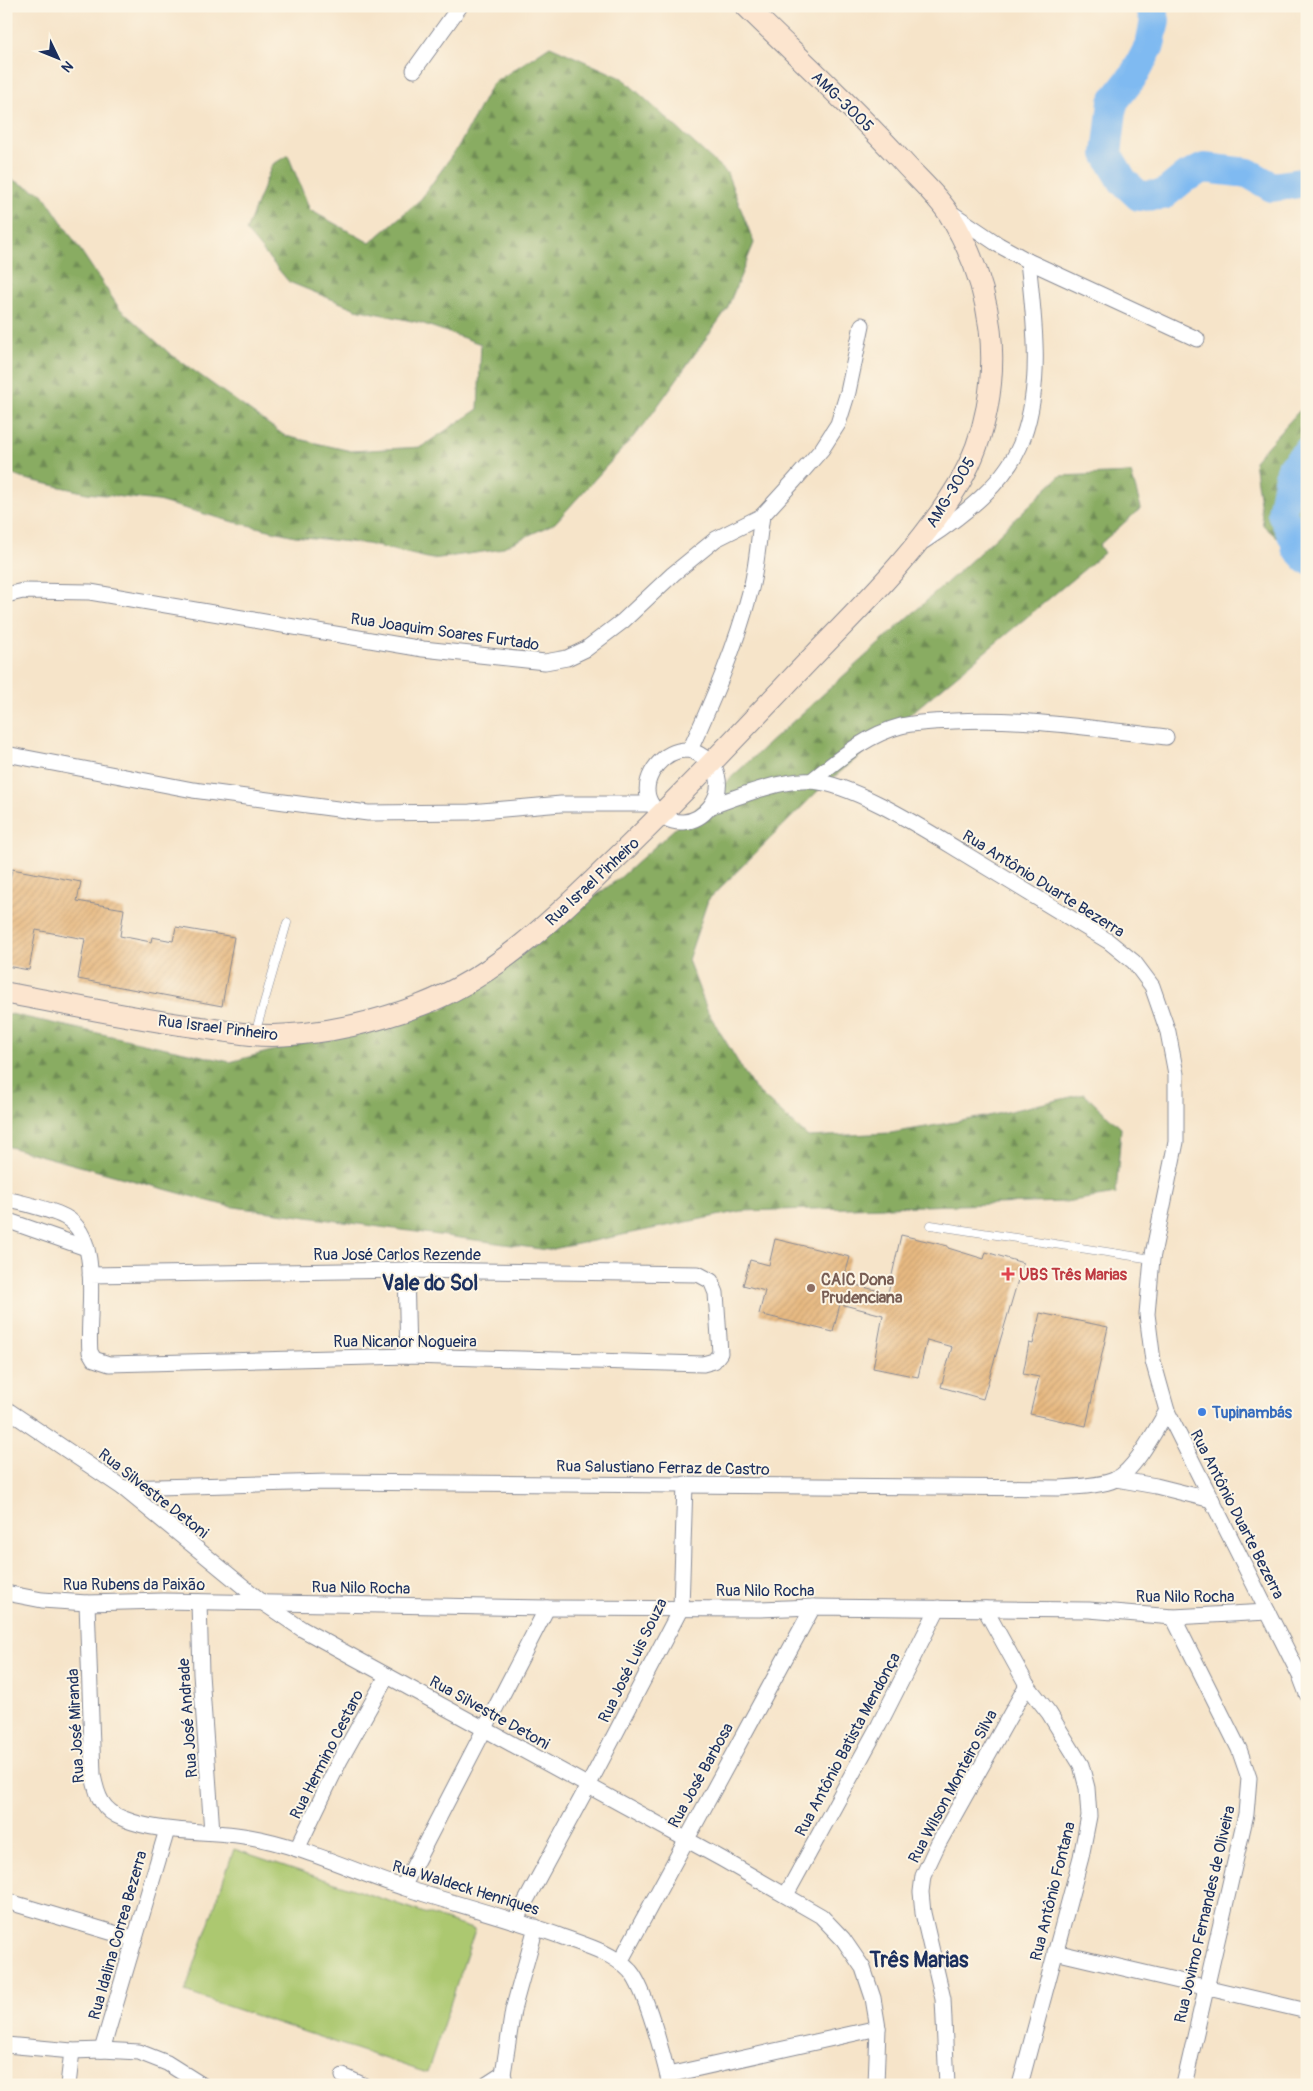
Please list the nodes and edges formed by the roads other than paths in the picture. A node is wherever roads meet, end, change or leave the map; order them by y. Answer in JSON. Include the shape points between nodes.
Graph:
{"nodes":[{"id":1,"x":460,"y":6,"type":"edge"},
{"id":2,"x":746,"y":6,"type":"edge"},
{"id":3,"x":414,"y":70,"type":"dead end"},
{"id":4,"x":947,"y":210,"type":"junction"},
{"id":5,"x":1028,"y":261,"type":"junction"},
{"id":6,"x":862,"y":324,"type":"dead end"},
{"id":7,"x":1197,"y":339,"type":"dead end"},
{"id":8,"x":762,"y":516,"type":"junction"},
{"id":9,"x":918,"y":544,"type":"junction"},
{"id":10,"x":6,"y":595,"type":"edge"},
{"id":11,"x":1166,"y":737,"type":"dead end"},
{"id":12,"x":690,"y":750,"type":"junction"},
{"id":13,"x":6,"y":754,"type":"edge"},
{"id":14,"x":711,"y":764,"type":"junction"},
{"id":15,"x":811,"y":781,"type":"junction"},
{"id":16,"x":712,"y":806,"type":"junction"},
{"id":17,"x":656,"y":810,"type":"junction"},
{"id":18,"x":287,"y":923,"type":"dead end"},
{"id":19,"x":6,"y":993,"type":"edge"},
{"id":20,"x":255,"y":1034,"type":"junction"},
{"id":21,"x":6,"y":1198,"type":"edge"},
{"id":22,"x":6,"y":1220,"type":"edge"},
{"id":23,"x":931,"y":1225,"type":"dead end"},
{"id":24,"x":86,"y":1248,"type":"junction"},
{"id":25,"x":1152,"y":1259,"type":"junction"},
{"id":26,"x":406,"y":1270,"type":"junction"},
{"id":27,"x":90,"y":1275,"type":"junction"},
{"id":28,"x":720,"y":1353,"type":"joint"},
{"id":29,"x":408,"y":1356,"type":"junction"},
{"id":30,"x":6,"y":1409,"type":"edge"},
{"id":31,"x":1167,"y":1411,"type":"junction"},
{"id":32,"x":1116,"y":1479,"type":"junction"},
{"id":33,"x":685,"y":1484,"type":"junction"},
{"id":34,"x":123,"y":1488,"type":"junction"},
{"id":35,"x":1212,"y":1500,"type":"junction"},
{"id":36,"x":6,"y":1593,"type":"edge"},
{"id":37,"x":199,"y":1602,"type":"junction"},
{"id":38,"x":262,"y":1602,"type":"junction"},
{"id":39,"x":87,"y":1603,"type":"junction"},
{"id":40,"x":813,"y":1607,"type":"junction"},
{"id":41,"x":547,"y":1608,"type":"junction"},
{"id":42,"x":681,"y":1608,"type":"junction"},
{"id":43,"x":938,"y":1608,"type":"junction"},
{"id":44,"x":986,"y":1610,"type":"junction"},
{"id":45,"x":1268,"y":1612,"type":"junction"},
{"id":46,"x":1173,"y":1617,"type":"junction"},
{"id":47,"x":387,"y":1676,"type":"junction"},
{"id":48,"x":1027,"y":1685,"type":"junction"},
{"id":49,"x":1307,"y":1694,"type":"edge"},
{"id":50,"x":484,"y":1728,"type":"junction"},
{"id":51,"x":588,"y":1786,"type":"junction"},
{"id":52,"x":167,"y":1830,"type":"junction"},
{"id":53,"x":212,"y":1832,"type":"junction"},
{"id":54,"x":684,"y":1840,"type":"junction"},
{"id":55,"x":297,"y":1850,"type":"junction"},
{"id":56,"x":403,"y":1887,"type":"junction"},
{"id":57,"x":786,"y":1895,"type":"junction"},
{"id":58,"x":6,"y":1899,"type":"edge"},
{"id":59,"x":515,"y":1921,"type":"junction"},
{"id":60,"x":536,"y":1928,"type":"junction"},
{"id":61,"x":134,"y":1939,"type":"junction"},
{"id":62,"x":1055,"y":1952,"type":"junction"},
{"id":63,"x":620,"y":1962,"type":"junction"},
{"id":64,"x":1205,"y":1989,"type":"junction"},
{"id":65,"x":1307,"y":2011,"type":"edge"},
{"id":66,"x":878,"y":2028,"type":"junction"},
{"id":67,"x":6,"y":2045,"type":"edge"},
{"id":68,"x":102,"y":2050,"type":"junction"},
{"id":69,"x":72,"y":2051,"type":"junction"},
{"id":70,"x":343,"y":2076,"type":"dead end"},
{"id":71,"x":504,"y":2080,"type":"edge"},
{"id":72,"x":669,"y":2080,"type":"edge"},
{"id":73,"x":68,"y":2085,"type":"edge"},
{"id":74,"x":202,"y":2085,"type":"edge"},
{"id":75,"x":363,"y":2085,"type":"edge"},
{"id":76,"x":486,"y":2085,"type":"edge"},
{"id":77,"x":876,"y":2085,"type":"edge"},
{"id":78,"x":947,"y":2085,"type":"edge"},
{"id":79,"x":1020,"y":2085,"type":"edge"},
{"id":80,"x":1184,"y":2085,"type":"edge"}],
"edges":[{"from":1,"to":3,"type":"street"},
{"from":2,"to":4,"type":"main road","name":"AMG-3005","via":[[880,138]]},
{"from":4,"to":5,"type":"street"},
{"from":4,"to":9,"type":"main road","name":"AMG-3005","via":[[968,251],[984,297],[992,365],[989,398],[977,446],[961,480]]},
{"from":5,"to":7,"type":"street"},
{"from":5,"to":9,"type":"street","via":[[1035,343],[1033,394],[1023,439],[1011,462],[979,500],[951,524]]},
{"from":6,"to":8,"type":"street","name":"Rua Joaquim Soares Furtado","via":[[838,424],[822,449]]},
{"from":8,"to":10,"type":"street","name":"Rua Joaquim Soares Furtado","via":[[716,539],[623,621],[586,649],[567,658],[545,662],[423,649],[90,592]]},
{"from":8,"to":12,"type":"street","via":[[751,590],[736,640]]},
{"from":9,"to":14,"type":"main road","name":"AMG-3005"},
{"from":11,"to":15,"type":"street","via":[[1053,723],[983,719],[933,722],[901,726],[877,735],[854,747]]},
{"from":12,"to":14,"type":"street","via":[[701,754]]},
{"from":12,"to":17,"type":"street","via":[[671,754],[654,769],[647,786],[647,797]]},
{"from":13,"to":17,"type":"street","via":[[193,790],[368,813],[470,812],[560,804]]},
{"from":14,"to":16,"type":"street","via":[[719,783]]},
{"from":14,"to":17,"type":"main road","name":"AMG-3005"},
{"from":15,"to":16,"type":"street","name":"Rua Antônio Duarte Bezerra","via":[[752,791]]},
{"from":15,"to":25,"type":"street","name":"Rua Antônio Duarte Bezerra","via":[[840,787],[916,825],[1108,941],[1134,962],[1152,986],[1168,1032],[1176,1074],[1176,1142]]},
{"from":16,"to":17,"type":"street","name":"Rua Antônio Duarte Bezerra","via":[[704,815],[681,822]]},
{"from":17,"to":20,"type":"main road","name":"Rua Israel Pinheiro","via":[[567,906],[489,969],[449,992],[422,1004],[331,1030],[283,1036]]},
{"from":18,"to":20,"type":"lane"},
{"from":19,"to":20,"type":"main road","name":"Rua Israel Pinheiro","via":[[178,1025]]},
{"from":21,"to":24,"type":"street","via":[[65,1217],[81,1232]]},
{"from":22,"to":24,"type":"street"},
{"from":23,"to":25,"type":"lane"},
{"from":24,"to":27,"type":"street"},
{"from":25,"to":31,"type":"street","name":"Rua Antônio Duarte Bezerra","via":[[1147,1314],[1153,1361]]},
{"from":26,"to":27,"type":"street","name":"Rua José Carlos Rezende"},
{"from":26,"to":28,"type":"street","name":"Rua José Carlos Rezende","via":[[704,1276],[714,1285],[716,1293]]},
{"from":26,"to":29,"type":"street"},
{"from":27,"to":29,"type":"street","name":"Rua Nicanor Nogueira","via":[[90,1352],[94,1359],[109,1364]]},
{"from":28,"to":29,"type":"street","name":"Rua Nicanor Nogueira","via":[[714,1361],[703,1364]]},
{"from":30,"to":34,"type":"street","name":"Rua Silvestre Detoni"},
{"from":31,"to":32,"type":"street","via":[[1145,1448]]},
{"from":31,"to":35,"type":"street","name":"Rua Antônio Duarte Bezerra"},
{"from":32,"to":33,"type":"street","name":"Rua Salustiano Ferraz de Castro","via":[[1058,1488]]},
{"from":32,"to":35,"type":"street"},
{"from":33,"to":34,"type":"street","name":"Rua Salustiano Ferraz de Castro","via":[[327,1482]]},
{"from":33,"to":42,"type":"street","name":"Rua José Luis Souza"},
{"from":34,"to":38,"type":"street","name":"Rua Silvestre Detoni"},
{"from":35,"to":45,"type":"street","name":"Rua Antônio Duarte Bezerra"},
{"from":36,"to":39,"type":"street","name":"Rua Rubens da Paixão","via":[[42,1600]]},
{"from":37,"to":38,"type":"street","name":"Rua Rubens da Paixão"},
{"from":37,"to":39,"type":"street","name":"Rua Rubens da Paixão"},
{"from":37,"to":53,"type":"street","name":"Rua José Andrade"},
{"from":38,"to":41,"type":"street","name":"Rua Nilo Rocha"},
{"from":38,"to":47,"type":"street","name":"Rua Silvestre Detoni"},
{"from":39,"to":52,"type":"street","name":"Rua José Miranda","via":[[93,1775],[97,1794],[102,1803],[124,1819]]},
{"from":40,"to":42,"type":"street","name":"Rua Nilo Rocha"},
{"from":40,"to":43,"type":"street","name":"Rua Nilo Rocha"},
{"from":40,"to":54,"type":"street","name":"Rua José Barbosa"},
{"from":41,"to":42,"type":"street","name":"Rua Nilo Rocha"},
{"from":41,"to":50,"type":"street"},
{"from":42,"to":51,"type":"street","name":"Rua José Luis Souza"},
{"from":43,"to":44,"type":"street","name":"Rua Nilo Rocha"},
{"from":43,"to":57,"type":"street","name":"Rua Antônio Batista Mendonça","via":[[879,1725]]},
{"from":44,"to":46,"type":"street","name":"Rua Nilo Rocha","via":[[1089,1610]]},
{"from":44,"to":48,"type":"street","name":"Rua Antônio Fontana"},
{"from":45,"to":46,"type":"street","name":"Rua Nilo Rocha"},
{"from":45,"to":49,"type":"street","name":"Rua Antônio Duarte Bezerra"},
{"from":46,"to":64,"type":"street","name":"Rua Jovimo Fernandes de Oliveira","via":[[1239,1748],[1249,1778],[1246,1814]]},
{"from":47,"to":50,"type":"street","name":"Rua Silvestre Detoni"},
{"from":47,"to":55,"type":"street","name":"Rua Hermino Cestaro","via":[[340,1760]]},
{"from":48,"to":62,"type":"street","name":"Rua Antônio Fontana","via":[[1049,1713],[1081,1765],[1087,1788],[1088,1816],[1082,1849]]},
{"from":48,"to":78,"type":"street","name":"Rua Wilson Monteiro Silva","via":[[923,1876],[923,1913],[944,1999]]},
{"from":50,"to":51,"type":"street","name":"Rua Silvestre Detoni"},
{"from":50,"to":56,"type":"street"},
{"from":51,"to":54,"type":"street","name":"Rua Silvestre Detoni"},
{"from":51,"to":59,"type":"street","name":"Rua José Luis Souza"},
{"from":52,"to":53,"type":"street","name":"Rua Waldeck Henriques"},
{"from":52,"to":61,"type":"street","name":"Rua Idalina Correa Bezerra"},
{"from":53,"to":55,"type":"street","name":"Rua Waldeck Henriques","via":[[252,1837]]},
{"from":54,"to":57,"type":"street","name":"Rua Silvestre Detoni"},
{"from":54,"to":63,"type":"street","name":"Rua José Barbosa"},
{"from":55,"to":56,"type":"street","name":"Rua Waldeck Henriques"},
{"from":56,"to":59,"type":"street","name":"Rua Waldeck Henriques"},
{"from":57,"to":66,"type":"street","name":"Rua Silvestre Detoni","via":[[821,1916],[843,1939],[863,1968]]},
{"from":58,"to":61,"type":"street"},
{"from":59,"to":60,"type":"street","name":"Rua Waldeck Henriques"},
{"from":60,"to":63,"type":"street","name":"Rua Waldeck Henriques","via":[[604,1952]]},
{"from":60,"to":71,"type":"street","via":[[513,2010]]},
{"from":61,"to":68,"type":"street","name":"Rua Idalina Correa Bezerra"},
{"from":62,"to":64,"type":"street"},
{"from":62,"to":79,"type":"street","name":"Rua Antônio Fontana"},
{"from":63,"to":72,"type":"street","name":"Rua Waldeck Henriques","via":[[641,1989]]},
{"from":64,"to":65,"type":"street"},
{"from":64,"to":80,"type":"street","name":"Rua Jovimo Fernandes de Oliveira"},
{"from":66,"to":72,"type":"street"},
{"from":66,"to":77,"type":"street","name":"Rua Silvestre Detoni"},
{"from":67,"to":69,"type":"street"},
{"from":68,"to":69,"type":"street"},
{"from":68,"to":74,"type":"street","via":[[139,2052],[167,2062]]},
{"from":69,"to":73,"type":"street"},
{"from":70,"to":75,"type":"street"},
{"from":71,"to":76,"type":"street"}]}
